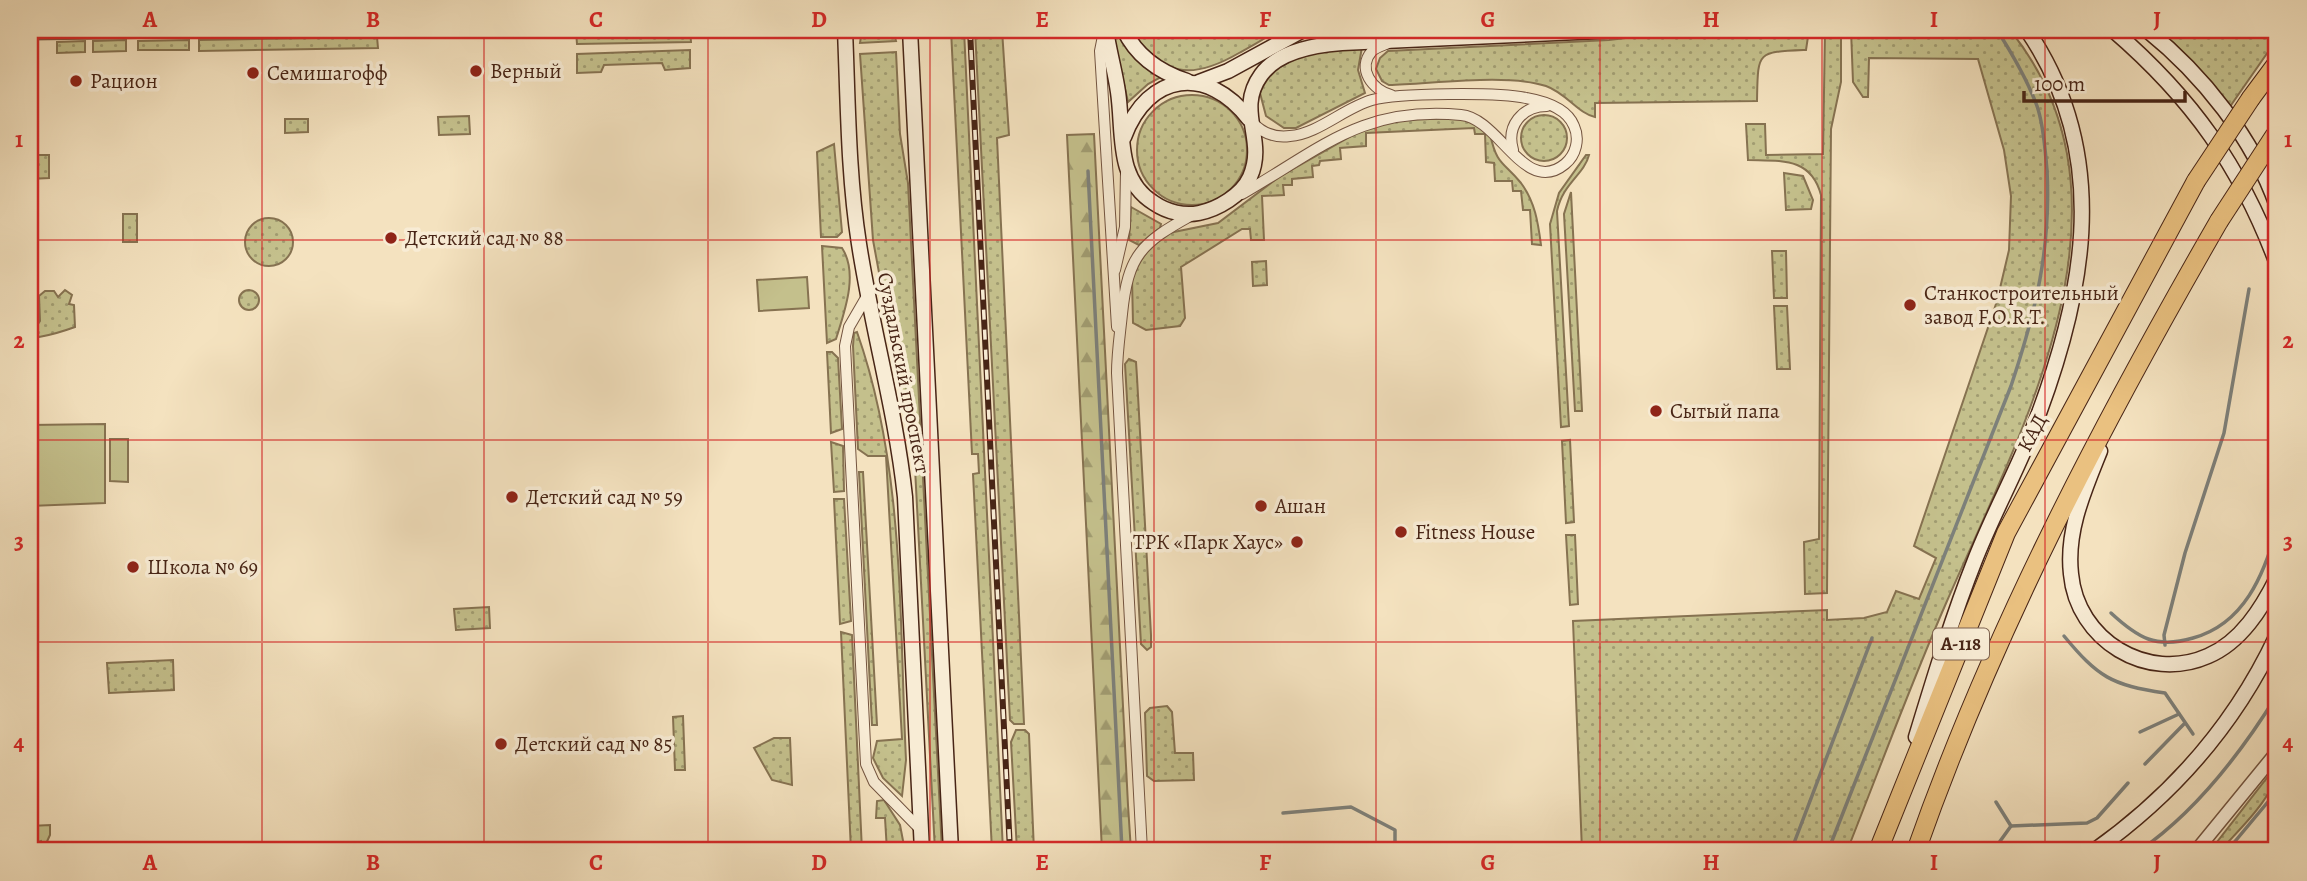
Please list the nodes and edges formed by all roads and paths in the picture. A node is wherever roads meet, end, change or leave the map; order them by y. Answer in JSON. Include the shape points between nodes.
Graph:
{"nodes":[{"id":1,"x":244,"y":30,"type":"edge"},
{"id":2,"x":845,"y":30,"type":"edge"},
{"id":3,"x":910,"y":30,"type":"edge"},
{"id":4,"x":1105,"y":30,"type":"edge"},
{"id":5,"x":1124,"y":30,"type":"edge"},
{"id":6,"x":1304,"y":30,"type":"edge"},
{"id":7,"x":1620,"y":30,"type":"edge"},
{"id":8,"x":2027,"y":30,"type":"edge"},
{"id":9,"x":2113,"y":30,"type":"edge"},
{"id":10,"x":2147,"y":30,"type":"edge"},
{"id":11,"x":30,"y":33,"type":"edge"},
{"id":12,"x":1391,"y":41,"type":"junction"},
{"id":13,"x":2277,"y":63,"type":"edge"},
{"id":14,"x":1194,"y":82,"type":"junction"},
{"id":15,"x":1391,"y":96,"type":"junction"},
{"id":16,"x":1557,"y":108,"type":"junction"},
{"id":17,"x":1251,"y":122,"type":"junction"},
{"id":18,"x":2276,"y":134,"type":"edge"},
{"id":19,"x":1122,"y":142,"type":"junction"},
{"id":20,"x":1513,"y":150,"type":"junction"},
{"id":21,"x":1126,"y":170,"type":"junction"},
{"id":22,"x":1221,"y":205,"type":"junction"},
{"id":23,"x":2277,"y":206,"type":"edge"},
{"id":24,"x":1195,"y":214,"type":"junction"},
{"id":25,"x":2277,"y":264,"type":"edge"},
{"id":26,"x":1112,"y":277,"type":"junction"},
{"id":27,"x":867,"y":296,"type":"junction"},
{"id":28,"x":1119,"y":341,"type":"junction"},
{"id":29,"x":2133,"y":371,"type":"junction"},
{"id":30,"x":2277,"y":578,"type":"edge"},
{"id":31,"x":2277,"y":635,"type":"edge"},
{"id":32,"x":2277,"y":751,"type":"edge"},
{"id":33,"x":1896,"y":804,"type":"junction"},
{"id":34,"x":921,"y":830,"type":"junction"},
{"id":35,"x":922,"y":851,"type":"edge"},
{"id":36,"x":951,"y":851,"type":"edge"},
{"id":37,"x":1142,"y":851,"type":"edge"},
{"id":38,"x":1878,"y":851,"type":"edge"},
{"id":39,"x":1916,"y":851,"type":"edge"},
{"id":40,"x":2094,"y":851,"type":"edge"},
{"id":41,"x":2196,"y":851,"type":"edge"}],
"edges":[{"from":1,"to":11,"type":"street"},
{"from":2,"to":27,"type":"main road","name":"Суздальский проспект","via":[[852,176]]},
{"from":3,"to":36,"type":"main road","name":"Суздальский проспект"},
{"from":4,"to":19,"type":"main road"},
{"from":4,"to":26,"type":"street","via":[[1100,51]]},
{"from":5,"to":14,"type":"main road","via":[[1143,58]]},
{"from":6,"to":14,"type":"main road","via":[[1228,71]]},
{"from":7,"to":12,"type":"main road"},
{"from":8,"to":33,"type":"main road","via":[[2056,79],[2074,128],[2082,185],[2079,262],[2052,380],[1975,560]]},
{"from":9,"to":25,"type":"main road","via":[[2170,83],[2213,136],[2246,188]]},
{"from":10,"to":23,"type":"main road","via":[[2210,92],[2245,140],[2269,181]]},
{"from":12,"to":15,"type":"street","via":[[1372,51],[1366,66],[1368,81]]},
{"from":12,"to":17,"type":"main road","via":[[1319,44],[1271,65],[1252,90]]},
{"from":13,"to":33,"type":"highway","name":"КАД","number":"А-118","bridge":true,"via":[[2196,181],[2006,533]]},
{"from":14,"to":17,"type":"main road","via":[[1225,93]]},
{"from":14,"to":19,"type":"main road","via":[[1171,86],[1139,107]]},
{"from":15,"to":16,"type":"street","via":[[1522,97]]},
{"from":15,"to":17,"type":"street","via":[[1350,108],[1292,136],[1274,136]]},
{"from":16,"to":20,"type":"street","via":[[1538,106],[1521,114],[1511,131]]},
{"from":16,"to":20,"type":"street","via":[[1568,116],[1576,133],[1576,146],[1567,163],[1549,172],[1536,171],[1524,166]]},
{"from":17,"to":22,"type":"main road","via":[[1256,161],[1248,180]]},
{"from":18,"to":29,"type":"highway","number":"А-118","bridge":true},
{"from":19,"to":21,"type":"main road"},
{"from":20,"to":22,"type":"street","via":[[1466,115],[1396,115],[1339,136]]},
{"from":21,"to":24,"type":"main road","via":[[1146,199],[1169,211]]},
{"from":21,"to":26,"type":"street","via":[[1125,227]]},
{"from":22,"to":24,"type":"main road"},
{"from":24,"to":28,"type":"street","via":[[1153,238],[1130,267]]},
{"from":26,"to":28,"type":"street"},
{"from":27,"to":34,"type":"main road","name":"Суздальский проспект","via":[[899,440],[905,497]]},
{"from":27,"to":34,"type":"street","via":[[849,327],[845,346],[866,764],[874,782]]},
{"from":28,"to":37,"type":"street"},
{"from":29,"to":30,"type":"main road","via":[[2073,529],[2071,577],[2088,622],[2123,654],[2146,663],[2179,665],[2209,656],[2236,638]]},
{"from":29,"to":39,"type":"highway","number":"А-118","via":[[2033,565],[1952,749]]},
{"from":31,"to":40,"type":"main road","via":[[2244,696],[2196,760],[2166,794]]},
{"from":32,"to":41,"type":"street"},
{"from":33,"to":38,"type":"highway","name":"КАД","number":"А-118"},
{"from":34,"to":35,"type":"main road","name":"Суздальский проспект"}]}
